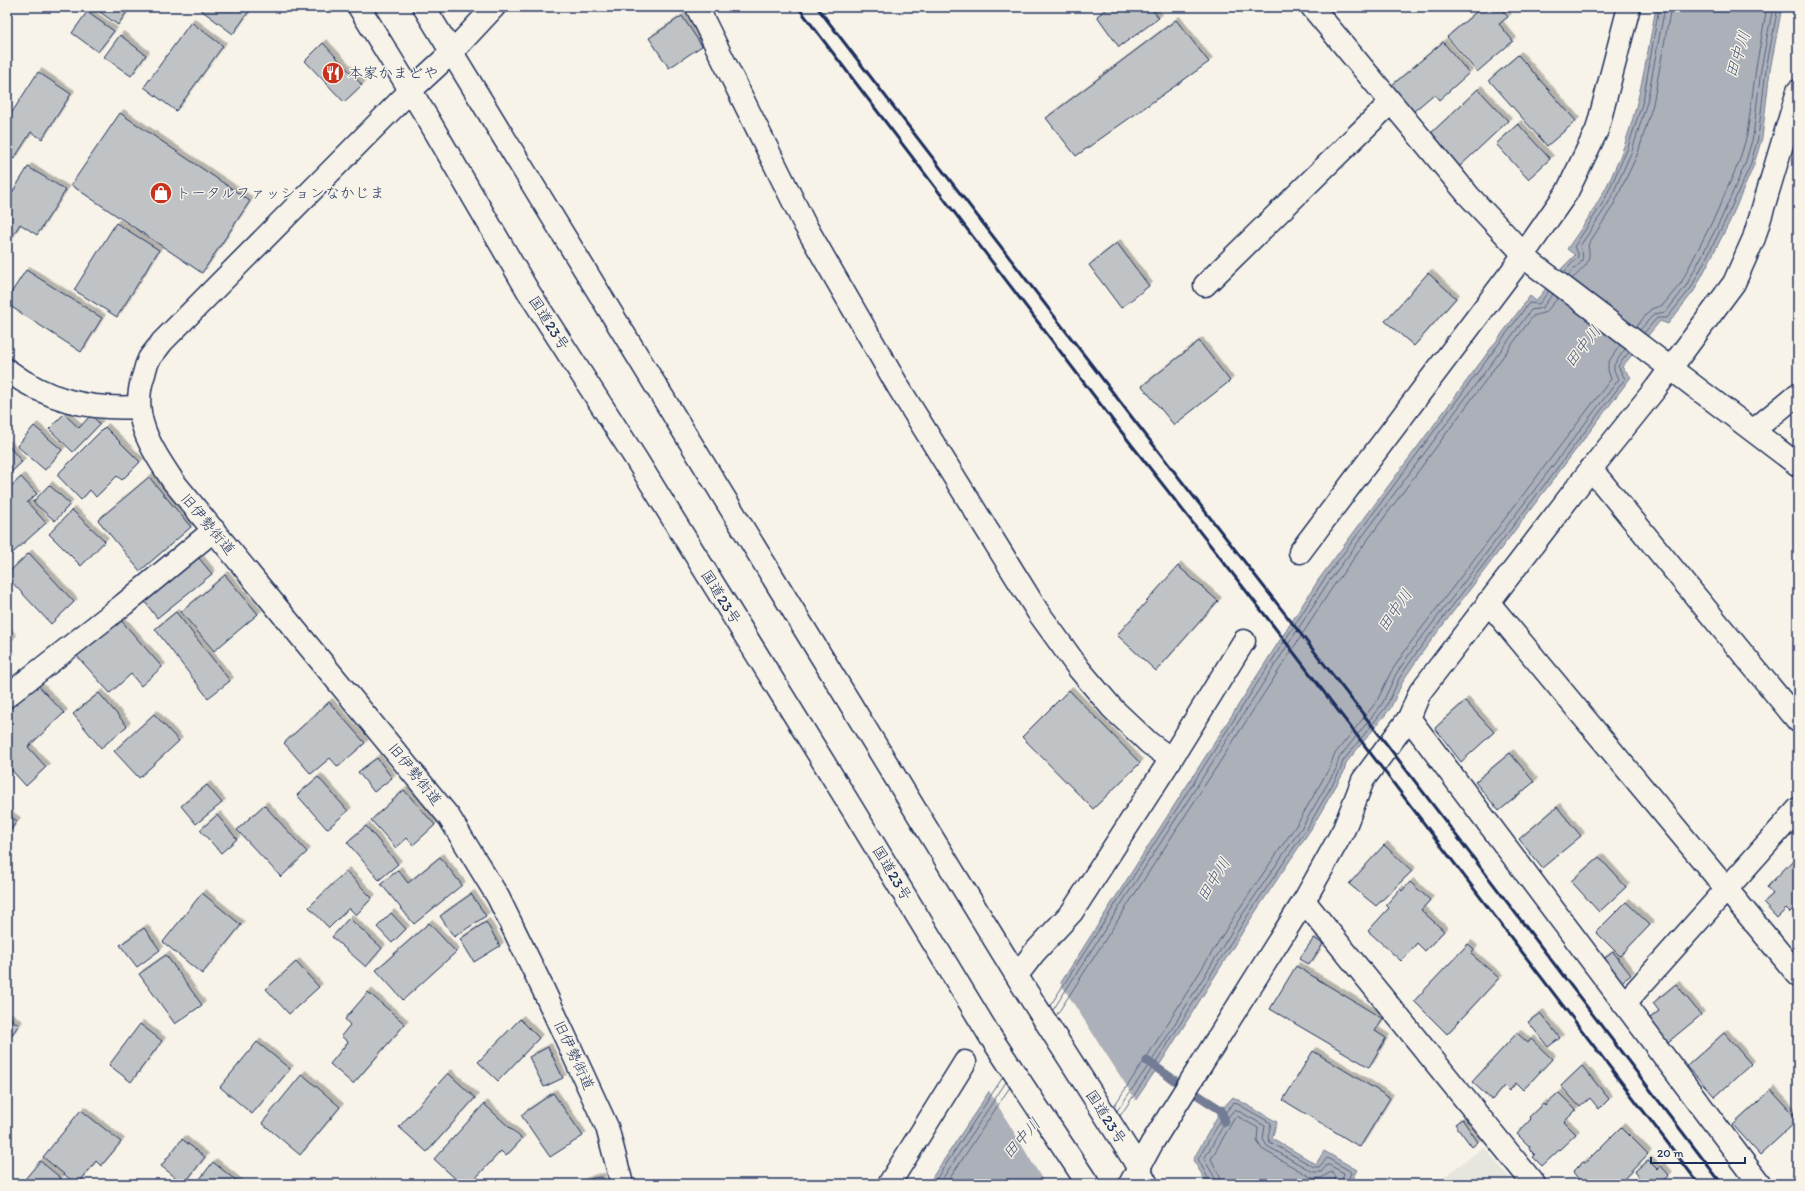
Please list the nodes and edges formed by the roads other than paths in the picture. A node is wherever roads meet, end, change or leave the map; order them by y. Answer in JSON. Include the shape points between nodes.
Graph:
{"nodes":[{"id":1,"x":359,"y":7,"type":"edge"},
{"id":2,"x":424,"y":7,"type":"edge"},
{"id":3,"x":494,"y":7,"type":"edge"},
{"id":4,"x":697,"y":7,"type":"edge"},
{"id":5,"x":1312,"y":7,"type":"edge"},
{"id":6,"x":1629,"y":7,"type":"edge"},
{"id":7,"x":452,"y":52,"type":"junction"},
{"id":8,"x":410,"y":91,"type":"junction"},
{"id":9,"x":1798,"y":91,"type":"edge"},
{"id":10,"x":1390,"y":103,"type":"junction"},
{"id":11,"x":1528,"y":258,"type":"junction"},
{"id":12,"x":1205,"y":285,"type":"dead end"},
{"id":13,"x":1666,"y":365,"type":"junction"},
{"id":14,"x":7,"y":370,"type":"edge"},
{"id":15,"x":1798,"y":394,"type":"edge"},
{"id":16,"x":138,"y":407,"type":"junction"},
{"id":17,"x":1754,"y":430,"type":"junction"},
{"id":18,"x":1798,"y":464,"type":"edge"},
{"id":19,"x":1591,"y":469,"type":"junction"},
{"id":20,"x":214,"y":530,"type":"junction"},
{"id":21,"x":1300,"y":552,"type":"dead end"},
{"id":22,"x":1488,"y":602,"type":"junction"},
{"id":23,"x":1244,"y":641,"type":"dead end"},
{"id":24,"x":7,"y":696,"type":"edge"},
{"id":25,"x":1409,"y":718,"type":"junction"},
{"id":26,"x":1798,"y":721,"type":"edge"},
{"id":27,"x":1171,"y":759,"type":"junction"},
{"id":28,"x":1798,"y":809,"type":"edge"},
{"id":29,"x":1727,"y":890,"type":"junction"},
{"id":30,"x":1304,"y":901,"type":"junction"},
{"id":31,"x":1798,"y":975,"type":"edge"},
{"id":32,"x":1020,"y":980,"type":"junction"},
{"id":33,"x":1624,"y":1004,"type":"junction"},
{"id":34,"x":965,"y":1062,"type":"dead end"},
{"id":35,"x":1137,"y":1173,"type":"edge"},
{"id":36,"x":622,"y":1184,"type":"edge"},
{"id":37,"x":889,"y":1184,"type":"edge"},
{"id":38,"x":1088,"y":1184,"type":"edge"},
{"id":39,"x":1534,"y":1184,"type":"edge"},
{"id":40,"x":1760,"y":1184,"type":"edge"}],
"edges":[{"from":1,"to":8,"type":"main road","name":"国道23号"},
{"from":2,"to":7,"type":"main road","name":"国道23号"},
{"from":3,"to":7,"type":"main road"},
{"from":4,"to":27,"type":"main road","via":[[805,225],[899,388],[1038,612],[1112,708],[1149,743]]},
{"from":5,"to":10,"type":"main road"},
{"from":6,"to":11,"type":"main road","via":[[1597,130],[1567,192]]},
{"from":7,"to":8,"type":"main road"},
{"from":7,"to":32,"type":"main road","name":"国道23号"},
{"from":8,"to":16,"type":"main road","via":[[162,342],[149,360],[141,382]]},
{"from":8,"to":38,"type":"main road","name":"国道23号","via":[[528,291],[636,459],[842,791],[990,1036]]},
{"from":9,"to":13,"type":"main road","via":[[1754,238],[1734,283]]},
{"from":10,"to":11,"type":"main road","via":[[1469,196]]},
{"from":10,"to":12,"type":"main road"},
{"from":11,"to":13,"type":"main road"},
{"from":11,"to":21,"type":"main road","via":[[1512,271]]},
{"from":13,"to":17,"type":"main road"},
{"from":13,"to":19,"type":"main road"},
{"from":14,"to":16,"type":"main road","via":[[52,396],[71,402],[112,408]]},
{"from":15,"to":17,"type":"main road"},
{"from":16,"to":20,"type":"main road","name":"旧伊勢街道","via":[[146,436],[158,459]]},
{"from":17,"to":18,"type":"main road"},
{"from":19,"to":22,"type":"main road"},
{"from":19,"to":26,"type":"main road"},
{"from":20,"to":24,"type":"main road"},
{"from":20,"to":36,"type":"main road","name":"旧伊勢街道","via":[[450,817],[498,897],[543,988],[607,1127]]},
{"from":22,"to":25,"type":"main road","via":[[1420,692]]},
{"from":22,"to":29,"type":"main road"},
{"from":23,"to":27,"type":"main road"},
{"from":25,"to":30,"type":"main road","via":[[1363,780],[1344,829]]},
{"from":25,"to":33,"type":"main road"},
{"from":27,"to":32,"type":"main road","via":[[1072,912],[1034,953]]},
{"from":28,"to":29,"type":"main road"},
{"from":29,"to":31,"type":"main road"},
{"from":29,"to":33,"type":"main road"},
{"from":30,"to":35,"type":"main road","via":[[1152,1143]]},
{"from":30,"to":39,"type":"main road"},
{"from":32,"to":35,"type":"main road","name":"国道23号"},
{"from":33,"to":40,"type":"main road"},
{"from":34,"to":37,"type":"main road"}]}
